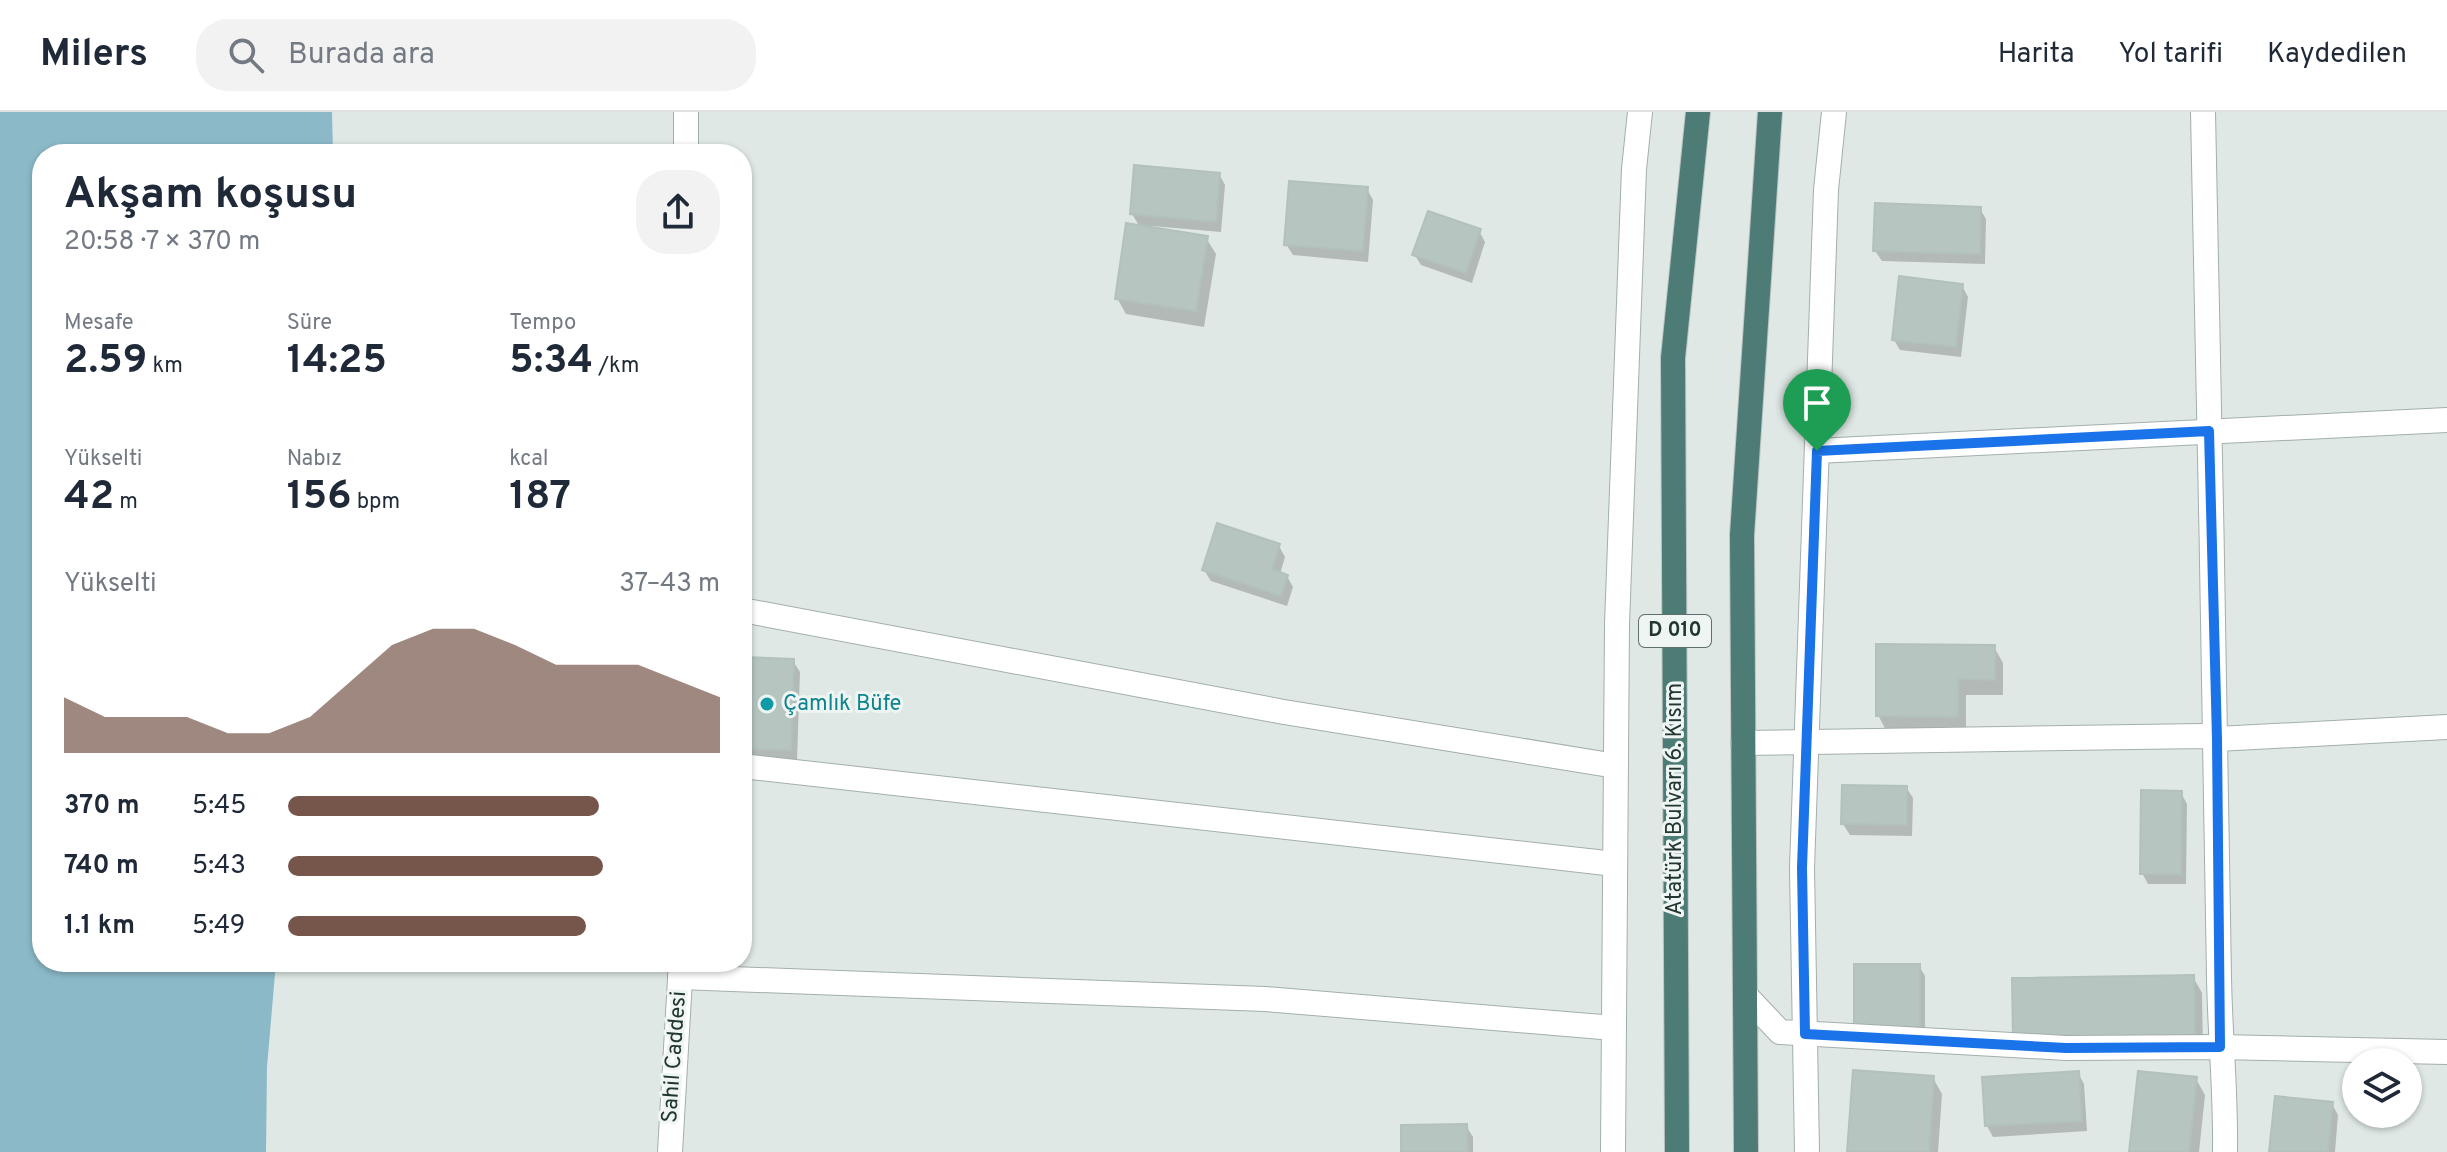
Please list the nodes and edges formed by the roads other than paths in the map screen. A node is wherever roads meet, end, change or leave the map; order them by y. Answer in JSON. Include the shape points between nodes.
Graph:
{"nodes":[{"id":1,"x":686,"y":112,"type":"edge"},
{"id":2,"x":1640,"y":112,"type":"edge"},
{"id":3,"x":1698,"y":112,"type":"edge"},
{"id":4,"x":1770,"y":112,"type":"edge"},
{"id":5,"x":1834,"y":112,"type":"edge"},
{"id":6,"x":2203,"y":112,"type":"edge"},
{"id":7,"x":686,"y":144,"type":"edge"},
{"id":8,"x":2447,"y":420,"type":"edge"},
{"id":9,"x":2209,"y":431,"type":"junction"},
{"id":10,"x":1817,"y":451,"type":"junction"},
{"id":11,"x":752,"y":612,"type":"edge"},
{"id":12,"x":2447,"y":727,"type":"edge"},
{"id":13,"x":2217,"y":739,"type":"junction"},
{"id":14,"x":1743,"y":743,"type":"junction"},
{"id":15,"x":1806,"y":744,"type":"junction"},
{"id":16,"x":1616,"y":766,"type":"junction"},
{"id":17,"x":752,"y":767,"type":"edge"},
{"id":18,"x":1615,"y":864,"type":"junction"},
{"id":19,"x":681,"y":972,"type":"edge"},
{"id":20,"x":721,"y":972,"type":"edge"},
{"id":21,"x":1745,"y":995,"type":"junction"},
{"id":22,"x":1614,"y":1028,"type":"junction"},
{"id":23,"x":1805,"y":1034,"type":"junction"},
{"id":24,"x":2220,"y":1047,"type":"junction"},
{"id":25,"x":2447,"y":1052,"type":"edge"},
{"id":26,"x":670,"y":1152,"type":"edge"},
{"id":27,"x":1613,"y":1152,"type":"edge"},
{"id":28,"x":1677,"y":1152,"type":"edge"},
{"id":29,"x":1746,"y":1152,"type":"edge"},
{"id":30,"x":1807,"y":1152,"type":"edge"},
{"id":31,"x":2225,"y":1152,"type":"edge"}],
"edges":[{"from":1,"to":7,"type":"street"},
{"from":2,"to":16,"type":"street","via":[[1622,483]]},
{"from":3,"to":28,"type":"highway","name":"Atatürk Bulvarı 6. Kısım","number":"D 010","via":[[1673,358]]},
{"from":4,"to":14,"type":"highway","number":"D 010","via":[[1742,535]]},
{"from":5,"to":10,"type":"street","via":[[1826,190]]},
{"from":6,"to":9,"type":"street"},
{"from":8,"to":9,"type":"street"},
{"from":9,"to":10,"type":"street"},
{"from":9,"to":13,"type":"street"},
{"from":10,"to":15,"type":"street"},
{"from":11,"to":16,"type":"street","via":[[1284,712]]},
{"from":12,"to":13,"type":"street"},
{"from":13,"to":15,"type":"street"},
{"from":13,"to":24,"type":"street"},
{"from":14,"to":15,"type":"street"},
{"from":14,"to":21,"type":"highway","number":"D 010"},
{"from":15,"to":23,"type":"street"},
{"from":16,"to":18,"type":"street"},
{"from":17,"to":18,"type":"street"},
{"from":18,"to":22,"type":"street"},
{"from":19,"to":26,"type":"street","name":"Sahil Caddesi"},
{"from":20,"to":22,"type":"street","via":[[1265,999]]},
{"from":21,"to":23,"type":"street","via":[[1780,1032]]},
{"from":21,"to":29,"type":"highway","number":"D 010"},
{"from":22,"to":27,"type":"street"},
{"from":23,"to":24,"type":"street","via":[[2066,1048]]},
{"from":23,"to":30,"type":"street"},
{"from":24,"to":25,"type":"street"},
{"from":24,"to":31,"type":"street"}]}
